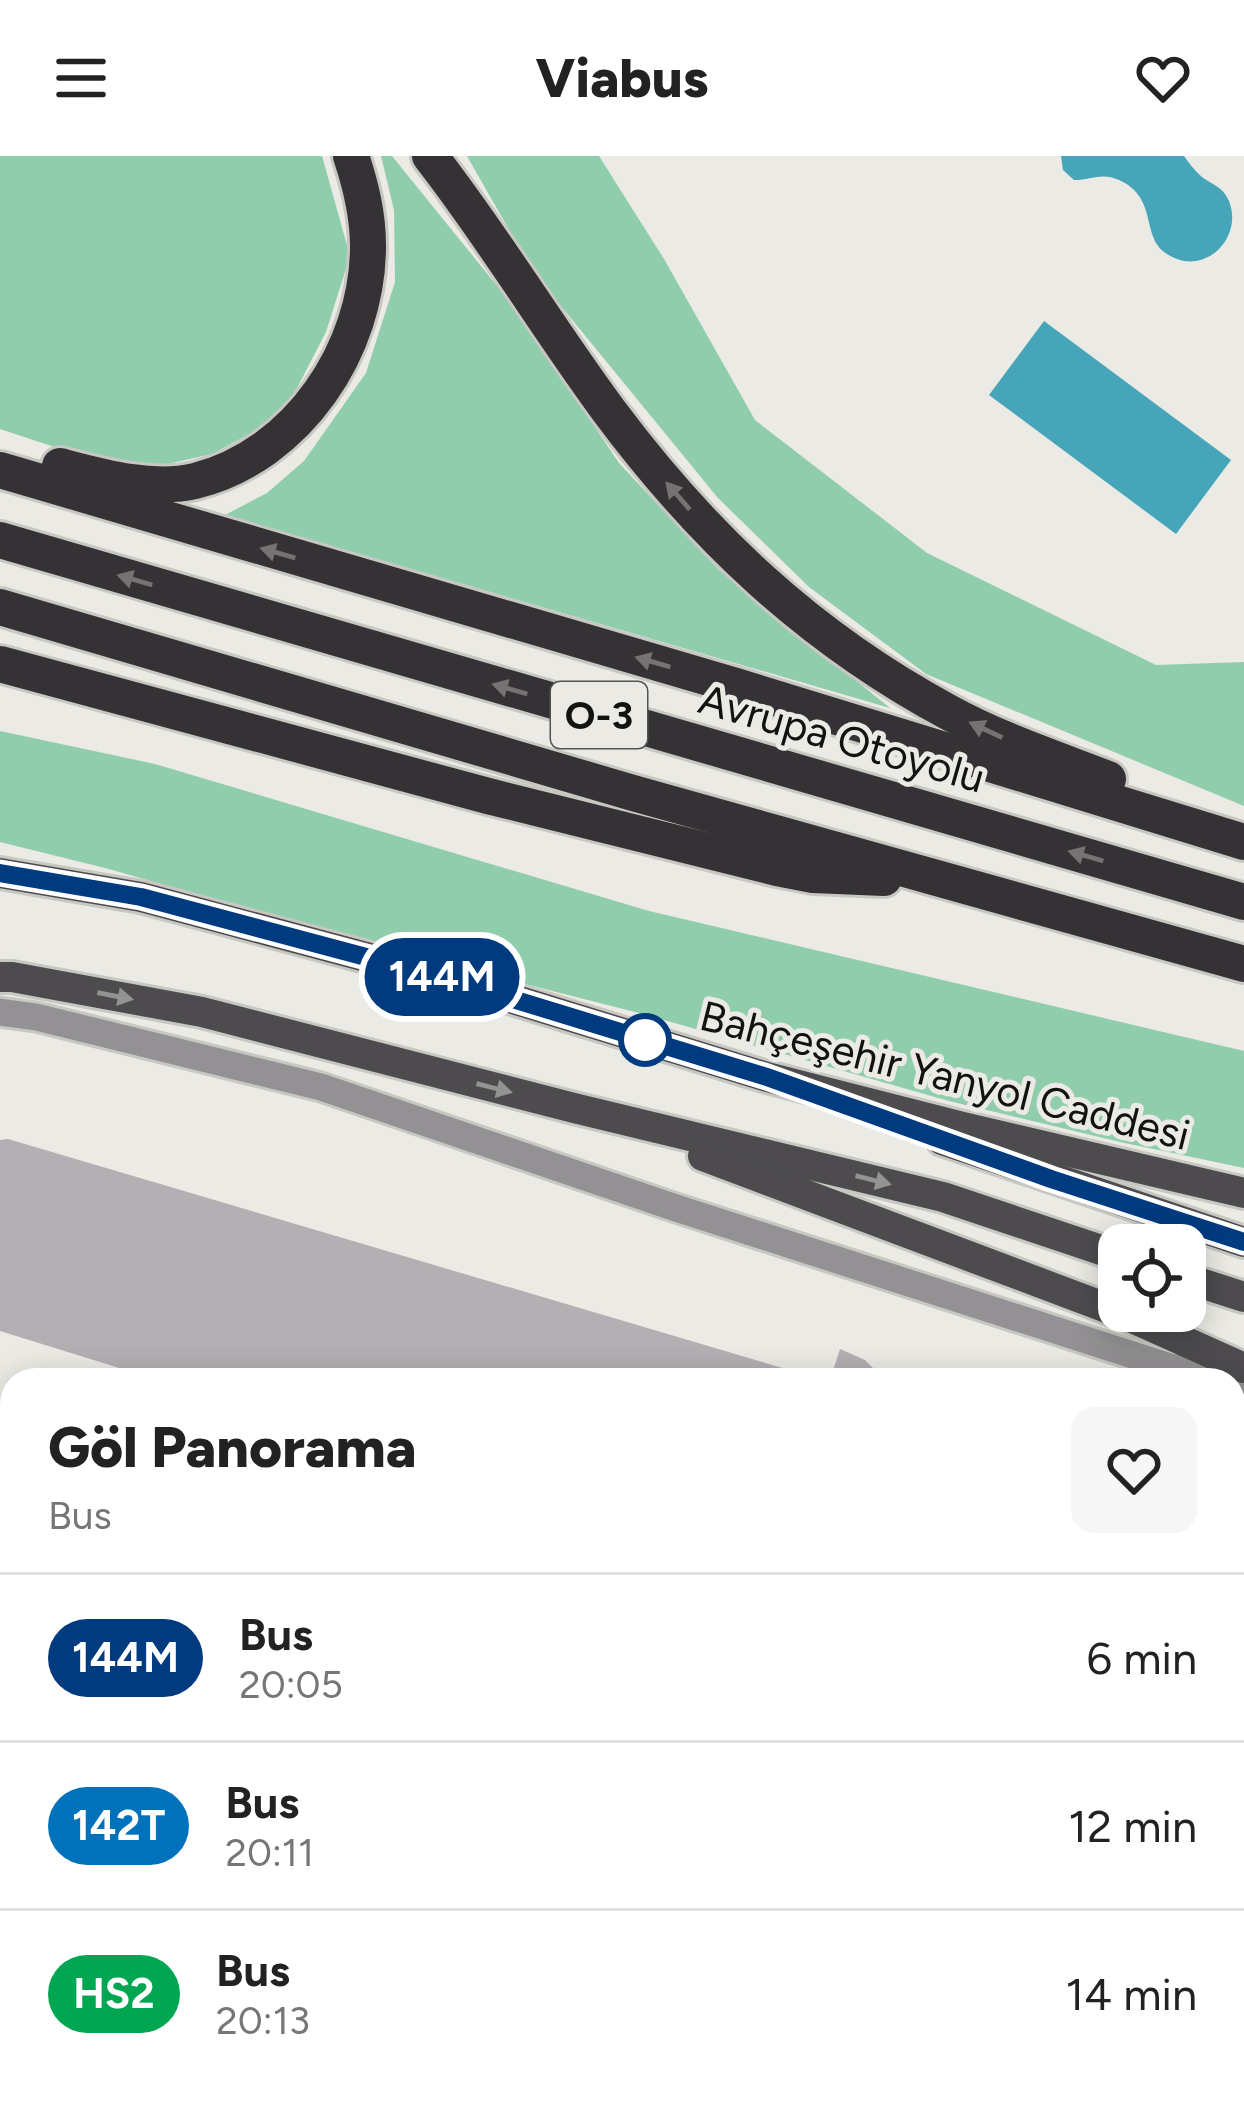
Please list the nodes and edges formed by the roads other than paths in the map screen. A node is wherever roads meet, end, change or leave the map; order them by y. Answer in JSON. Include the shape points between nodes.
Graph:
{"nodes":[{"id":1,"x":351,"y":156,"type":"edge"},
{"id":2,"x":430,"y":156,"type":"edge"},
{"id":3,"x":0,"y":450,"type":"edge"},
{"id":4,"x":0,"y":470,"type":"edge"},
{"id":5,"x":0,"y":540,"type":"edge"},
{"id":6,"x":0,"y":607,"type":"edge"},
{"id":7,"x":0,"y":664,"type":"edge"},
{"id":8,"x":0,"y":685,"type":"edge"},
{"id":9,"x":308,"y":746,"type":"junction"},
{"id":10,"x":1206,"y":831,"type":"junction"},
{"id":11,"x":1244,"y":842,"type":"edge"},
{"id":12,"x":0,"y":873,"type":"edge"},
{"id":13,"x":924,"y":876,"type":"junction"},
{"id":14,"x":1244,"y":902,"type":"edge"},
{"id":15,"x":1244,"y":964,"type":"edge"},
{"id":16,"x":0,"y":977,"type":"edge"},
{"id":17,"x":0,"y":1012,"type":"edge"},
{"id":18,"x":767,"y":1077,"type":"junction"},
{"id":19,"x":574,"y":1108,"type":"junction"},
{"id":20,"x":1244,"y":1193,"type":"edge"},
{"id":21,"x":1244,"y":1242,"type":"edge"},
{"id":22,"x":1098,"y":1249,"type":"edge"},
{"id":23,"x":1206,"y":1285,"type":"edge"},
{"id":24,"x":1244,"y":1297,"type":"edge"},
{"id":25,"x":1174,"y":1368,"type":"edge"},
{"id":26,"x":1244,"y":1368,"type":"edge"}],
"edges":[{"from":1,"to":3,"type":"highway","via":[[368,249],[356,324],[326,384],[275,443],[194,481],[156,484]]},
{"from":10,"to":2,"type":"highway","one_way":true,"via":[[1136,790],[950,714],[822,634],[779,597],[657,472]]},
{"from":10,"to":4,"type":"highway","one_way":true},
{"from":14,"to":5,"type":"highway","name":"Avrupa Otoyolu","number":"O-3","one_way":true},
{"from":6,"to":13,"type":"highway","number":"O-3"},
{"from":7,"to":9,"type":"highway"},
{"from":8,"to":9,"type":"highway","via":[[236,740]]},
{"from":9,"to":13,"type":"highway","via":[[777,868],[867,879]]},
{"from":10,"to":11,"type":"highway"},
{"from":12,"to":18,"type":"main road","name":"Bahçeşehir Yanyol Caddesi","via":[[141,897],[395,964]]},
{"from":13,"to":15,"type":"highway","number":"O-3"},
{"from":16,"to":19,"type":"main road","one_way":true,"via":[[202,1012]]},
{"from":17,"to":25,"type":"street","via":[[321,1087]]},
{"from":18,"to":20,"type":"main road","name":"Bahçeşehir Yanyol Caddesi"},
{"from":18,"to":21,"type":"main road"},
{"from":19,"to":22,"type":"main road","one_way":true,"via":[[943,1197]]},
{"from":19,"to":26,"type":"main road","via":[[1128,1316]]},
{"from":23,"to":24,"type":"main road"}]}
